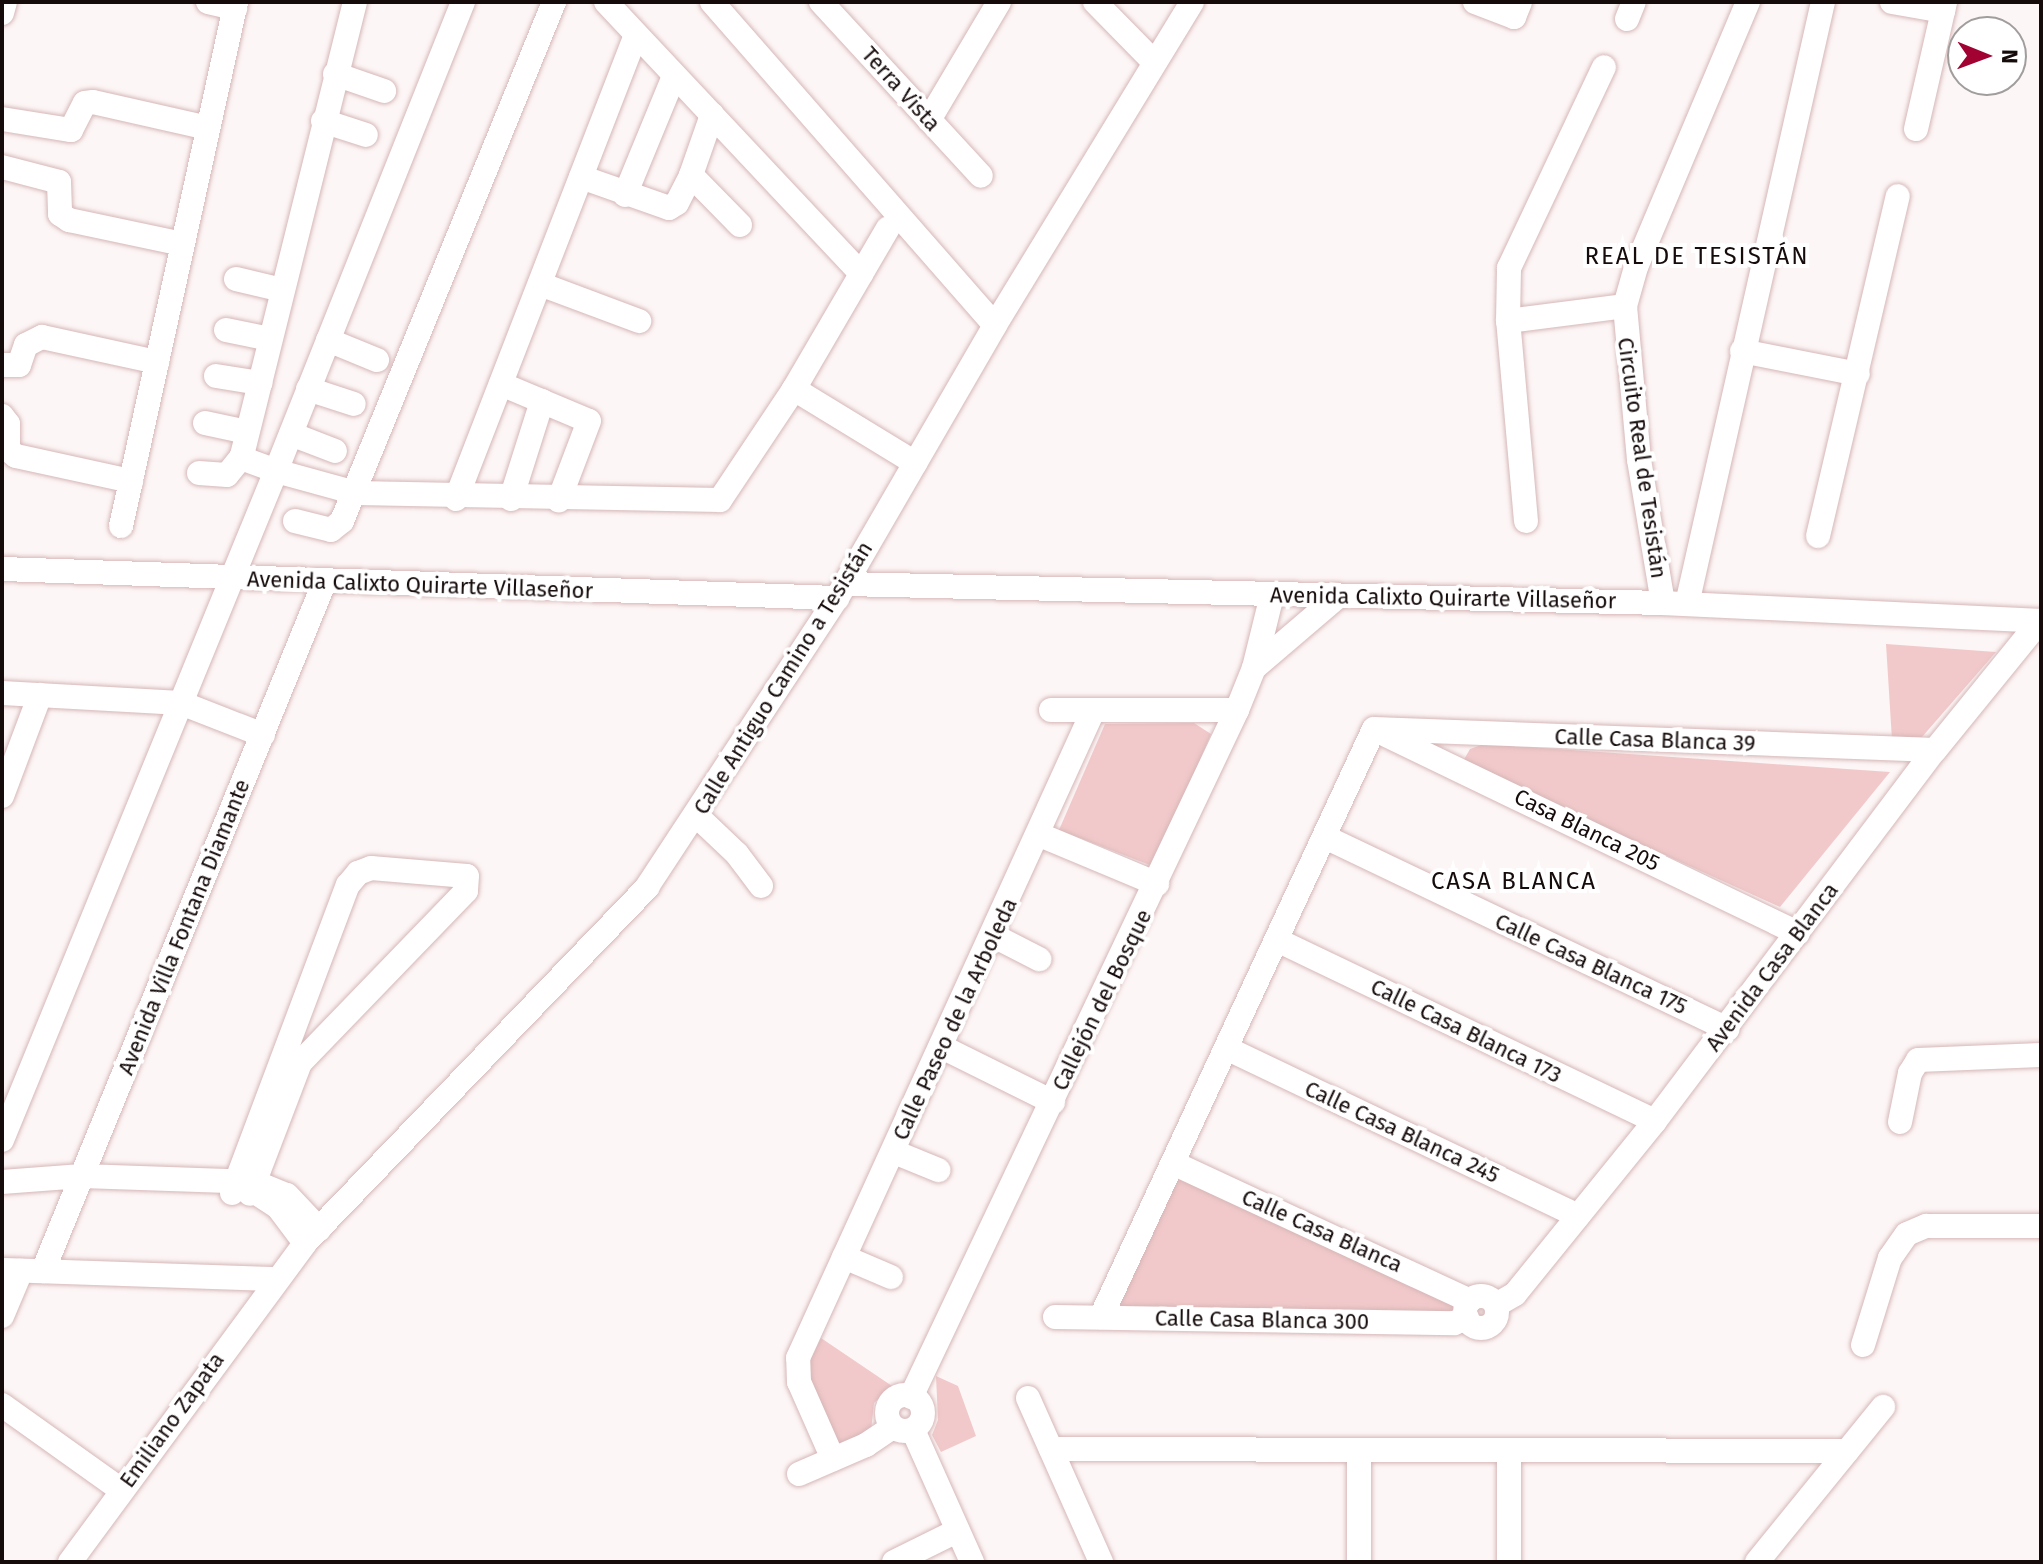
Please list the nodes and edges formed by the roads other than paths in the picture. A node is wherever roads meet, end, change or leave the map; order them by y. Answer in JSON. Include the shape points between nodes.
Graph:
{"nodes":[{"id":1,"x":5,"y":2,"type":"edge"},
{"id":2,"x":208,"y":2,"type":"edge"},
{"id":3,"x":355,"y":2,"type":"edge"},
{"id":4,"x":463,"y":2,"type":"edge"},
{"id":5,"x":554,"y":2,"type":"edge"},
{"id":6,"x":606,"y":2,"type":"edge"},
{"id":7,"x":712,"y":2,"type":"edge"},
{"id":8,"x":821,"y":2,"type":"edge"},
{"id":9,"x":999,"y":2,"type":"edge"},
{"id":10,"x":1095,"y":2,"type":"edge"},
{"id":11,"x":1192,"y":2,"type":"edge"},
{"id":12,"x":1475,"y":2,"type":"edge"},
{"id":13,"x":1748,"y":2,"type":"edge"},
{"id":14,"x":1823,"y":2,"type":"edge"},
{"id":15,"x":1892,"y":2,"type":"edge"},
{"id":16,"x":235,"y":5,"type":"edge"},
{"id":17,"x":1944,"y":6,"type":"edge"},
{"id":18,"x":1517,"y":9,"type":"edge"},
{"id":19,"x":2,"y":13,"type":"edge"},
{"id":20,"x":636,"y":35,"type":"junction"},
{"id":21,"x":1153,"y":61,"type":"junction"},
{"id":22,"x":1604,"y":67,"type":"dead end"},
{"id":23,"x":335,"y":74,"type":"junction"},
{"id":24,"x":674,"y":76,"type":"junction"},
{"id":25,"x":384,"y":91,"type":"dead end"},
{"id":26,"x":712,"y":115,"type":"junction"},
{"id":27,"x":2,"y":119,"type":"edge"},
{"id":28,"x":929,"y":120,"type":"junction"},
{"id":29,"x":323,"y":121,"type":"junction"},
{"id":30,"x":208,"y":128,"type":"junction"},
{"id":31,"x":1916,"y":129,"type":"dead end"},
{"id":32,"x":366,"y":135,"type":"dead end"},
{"id":33,"x":2,"y":167,"type":"edge"},
{"id":34,"x":691,"y":175,"type":"junction"},
{"id":35,"x":981,"y":176,"type":"dead end"},
{"id":36,"x":581,"y":177,"type":"junction"},
{"id":37,"x":625,"y":195,"type":"junction"},
{"id":38,"x":1898,"y":196,"type":"dead end"},
{"id":39,"x":740,"y":225,"type":"dead end"},
{"id":40,"x":888,"y":228,"type":"dead end"},
{"id":41,"x":183,"y":244,"type":"junction"},
{"id":42,"x":861,"y":274,"type":"junction"},
{"id":43,"x":236,"y":279,"type":"dead end"},
{"id":44,"x":540,"y":284,"type":"junction"},
{"id":45,"x":282,"y":290,"type":"junction"},
{"id":46,"x":1625,"y":306,"type":"junction"},
{"id":47,"x":639,"y":321,"type":"dead end"},
{"id":48,"x":1508,"y":321,"type":"junction"},
{"id":49,"x":995,"y":325,"type":"junction"},
{"id":50,"x":226,"y":330,"type":"dead end"},
{"id":51,"x":270,"y":339,"type":"junction"},
{"id":52,"x":328,"y":340,"type":"junction"},
{"id":53,"x":1742,"y":351,"type":"junction"},
{"id":54,"x":377,"y":360,"type":"dead end"},
{"id":55,"x":157,"y":362,"type":"junction"},
{"id":56,"x":2,"y":365,"type":"edge"},
{"id":57,"x":1858,"y":374,"type":"junction"},
{"id":58,"x":216,"y":376,"type":"dead end"},
{"id":59,"x":260,"y":383,"type":"junction"},
{"id":60,"x":501,"y":384,"type":"junction"},
{"id":61,"x":308,"y":389,"type":"junction"},
{"id":62,"x":794,"y":389,"type":"junction"},
{"id":63,"x":542,"y":401,"type":"junction"},
{"id":64,"x":354,"y":404,"type":"dead end"},
{"id":65,"x":2,"y":416,"type":"edge"},
{"id":66,"x":205,"y":423,"type":"dead end"},
{"id":67,"x":247,"y":432,"type":"junction"},
{"id":68,"x":291,"y":434,"type":"junction"},
{"id":69,"x":335,"y":451,"type":"dead end"},
{"id":70,"x":241,"y":458,"type":"junction"},
{"id":71,"x":915,"y":463,"type":"junction"},
{"id":72,"x":276,"y":471,"type":"junction"},
{"id":73,"x":199,"y":473,"type":"dead end"},
{"id":74,"x":131,"y":481,"type":"junction"},
{"id":75,"x":356,"y":493,"type":"junction"},
{"id":76,"x":456,"y":499,"type":"junction"},
{"id":77,"x":511,"y":499,"type":"junction"},
{"id":78,"x":559,"y":500,"type":"junction"},
{"id":79,"x":295,"y":521,"type":"dead end"},
{"id":80,"x":1526,"y":521,"type":"dead end"},
{"id":81,"x":121,"y":526,"type":"dead end"},
{"id":82,"x":1818,"y":536,"type":"dead end"},
{"id":83,"x":2,"y":569,"type":"edge"},
{"id":84,"x":230,"y":579,"type":"junction"},
{"id":85,"x":324,"y":583,"type":"junction"},
{"id":86,"x":841,"y":591,"type":"junction"},
{"id":87,"x":1272,"y":595,"type":"junction"},
{"id":88,"x":1336,"y":598,"type":"junction"},
{"id":89,"x":1675,"y":604,"type":"junction"},
{"id":90,"x":2041,"y":621,"type":"edge"},
{"id":91,"x":1254,"y":668,"type":"junction"},
{"id":92,"x":2,"y":693,"type":"edge"},
{"id":93,"x":40,"y":695,"type":"junction"},
{"id":94,"x":181,"y":703,"type":"junction"},
{"id":95,"x":1051,"y":710,"type":"dead end"},
{"id":96,"x":1237,"y":710,"type":"junction"},
{"id":97,"x":1093,"y":711,"type":"junction"},
{"id":98,"x":1374,"y":729,"type":"junction"},
{"id":99,"x":263,"y":735,"type":"junction"},
{"id":100,"x":1935,"y":750,"type":"junction"},
{"id":101,"x":2,"y":796,"type":"edge"},
{"id":102,"x":697,"y":816,"type":"junction"},
{"id":103,"x":1040,"y":835,"type":"junction"},
{"id":104,"x":1325,"y":837,"type":"junction"},
{"id":105,"x":1157,"y":884,"type":"junction"},
{"id":106,"x":761,"y":886,"type":"dead end"},
{"id":107,"x":1798,"y":933,"type":"junction"},
{"id":108,"x":994,"y":936,"type":"junction"},
{"id":109,"x":1277,"y":940,"type":"junction"},
{"id":110,"x":1039,"y":959,"type":"dead end"},
{"id":111,"x":1728,"y":1029,"type":"junction"},
{"id":112,"x":942,"y":1047,"type":"junction"},
{"id":113,"x":1226,"y":1048,"type":"junction"},
{"id":114,"x":2041,"y":1055,"type":"edge"},
{"id":115,"x":291,"y":1060,"type":"junction"},
{"id":116,"x":1053,"y":1102,"type":"junction"},
{"id":117,"x":1655,"y":1121,"type":"junction"},
{"id":118,"x":1900,"y":1122,"type":"dead end"},
{"id":119,"x":2,"y":1140,"type":"edge"},
{"id":120,"x":894,"y":1152,"type":"junction"},
{"id":121,"x":1173,"y":1163,"type":"junction"},
{"id":122,"x":938,"y":1170,"type":"dead end"},
{"id":123,"x":2,"y":1182,"type":"edge"},
{"id":124,"x":79,"y":1182,"type":"junction"},
{"id":125,"x":243,"y":1188,"type":"junction"},
{"id":126,"x":1578,"y":1216,"type":"junction"},
{"id":127,"x":2041,"y":1226,"type":"edge"},
{"id":128,"x":312,"y":1236,"type":"junction"},
{"id":129,"x":844,"y":1257,"type":"junction"},
{"id":130,"x":22,"y":1271,"type":"edge"},
{"id":131,"x":891,"y":1277,"type":"dead end"},
{"id":132,"x":275,"y":1279,"type":"junction"},
{"id":133,"x":1496,"y":1305,"type":"joint"},
{"id":134,"x":1469,"y":1309,"type":"junction"},
{"id":135,"x":2,"y":1316,"type":"edge"},
{"id":136,"x":1055,"y":1317,"type":"dead end"},
{"id":137,"x":1101,"y":1317,"type":"junction"},
{"id":138,"x":1863,"y":1345,"type":"dead end"},
{"id":139,"x":1028,"y":1398,"type":"dead end"},
{"id":140,"x":2,"y":1405,"type":"edge"},
{"id":141,"x":1883,"y":1407,"type":"dead end"},
{"id":142,"x":903,"y":1428,"type":"junction"},
{"id":143,"x":1051,"y":1449,"type":"junction"},
{"id":144,"x":1359,"y":1450,"type":"junction"},
{"id":145,"x":1509,"y":1450,"type":"junction"},
{"id":146,"x":1847,"y":1451,"type":"junction"},
{"id":147,"x":833,"y":1459,"type":"junction"},
{"id":148,"x":799,"y":1474,"type":"dead end"},
{"id":149,"x":121,"y":1490,"type":"junction"},
{"id":150,"x":957,"y":1531,"type":"junction"},
{"id":151,"x":70,"y":1562,"type":"edge"},
{"id":152,"x":894,"y":1562,"type":"edge"},
{"id":153,"x":972,"y":1562,"type":"edge"},
{"id":154,"x":1101,"y":1562,"type":"edge"},
{"id":155,"x":1359,"y":1562,"type":"edge"},
{"id":156,"x":1509,"y":1562,"type":"edge"},
{"id":157,"x":1757,"y":1562,"type":"edge"}],
"edges":[{"from":1,"to":19,"type":"street"},
{"from":2,"to":16,"type":"street"},
{"from":3,"to":23,"type":"street"},
{"from":4,"to":52,"type":"street"},
{"from":5,"to":75,"type":"street"},
{"from":6,"to":20,"type":"street"},
{"from":7,"to":49,"type":"street"},
{"from":8,"to":28,"type":"street","name":"Terra Vista"},
{"from":9,"to":28,"type":"street"},
{"from":10,"to":21,"type":"street"},
{"from":11,"to":21,"type":"street","name":"Calle Antiguo Camino a Tesistán"},
{"from":12,"to":18,"type":"street"},
{"from":13,"to":46,"type":"street","name":"Circuito Real de Tesistán","via":[[1636,267]]},
{"from":14,"to":53,"type":"street","name":"Circuito Real de Tesistán"},
{"from":15,"to":17,"type":"street"},
{"from":16,"to":30,"type":"street"},
{"from":17,"to":31,"type":"street"},
{"from":20,"to":24,"type":"street"},
{"from":20,"to":36,"type":"street"},
{"from":21,"to":49,"type":"street","name":"Calle Antiguo Camino a Tesistán"},
{"from":22,"to":48,"type":"street","via":[[1509,268]]},
{"from":23,"to":25,"type":"street"},
{"from":23,"to":29,"type":"street"},
{"from":24,"to":26,"type":"street"},
{"from":24,"to":37,"type":"street"},
{"from":26,"to":34,"type":"street"},
{"from":26,"to":42,"type":"street"},
{"from":27,"to":30,"type":"street","via":[[71,130],[85,103],[93,102]]},
{"from":28,"to":35,"type":"street","name":"Terra Vista"},
{"from":29,"to":32,"type":"street"},
{"from":29,"to":45,"type":"street"},
{"from":30,"to":41,"type":"street"},
{"from":33,"to":41,"type":"street","via":[[59,182],[60,214],[69,220]]},
{"from":34,"to":37,"type":"street","via":[[669,208]]},
{"from":34,"to":39,"type":"street"},
{"from":36,"to":37,"type":"street"},
{"from":36,"to":44,"type":"street"},
{"from":38,"to":57,"type":"street"},
{"from":40,"to":42,"type":"street"},
{"from":41,"to":55,"type":"street"},
{"from":42,"to":62,"type":"street"},
{"from":43,"to":45,"type":"street"},
{"from":44,"to":47,"type":"street"},
{"from":44,"to":60,"type":"street"},
{"from":45,"to":51,"type":"street"},
{"from":46,"to":48,"type":"street"},
{"from":46,"to":89,"type":"street","name":"Circuito Real de Tesistán","via":[[1639,460]]},
{"from":48,"to":80,"type":"street"},
{"from":49,"to":71,"type":"street","name":"Calle Antiguo Camino a Tesistán"},
{"from":50,"to":51,"type":"street"},
{"from":51,"to":59,"type":"street"},
{"from":52,"to":54,"type":"street"},
{"from":52,"to":61,"type":"street"},
{"from":53,"to":57,"type":"street"},
{"from":53,"to":89,"type":"street","name":"Circuito Real de Tesistán"},
{"from":55,"to":56,"type":"street","via":[[42,337],[26,345],[19,365]]},
{"from":55,"to":74,"type":"street"},
{"from":57,"to":82,"type":"street"},
{"from":58,"to":59,"type":"street"},
{"from":59,"to":67,"type":"street"},
{"from":60,"to":63,"type":"street"},
{"from":60,"to":76,"type":"street"},
{"from":61,"to":64,"type":"street"},
{"from":61,"to":68,"type":"street"},
{"from":62,"to":71,"type":"street"},
{"from":62,"to":78,"type":"street","via":[[720,500]]},
{"from":63,"to":77,"type":"street"},
{"from":63,"to":78,"type":"street","via":[[589,421]]},
{"from":65,"to":74,"type":"street","via":[[8,424],[8,450],[16,456]]},
{"from":66,"to":67,"type":"street"},
{"from":67,"to":70,"type":"street"},
{"from":68,"to":69,"type":"street"},
{"from":68,"to":72,"type":"street"},
{"from":70,"to":72,"type":"street"},
{"from":70,"to":73,"type":"street","via":[[227,475]]},
{"from":71,"to":86,"type":"street","name":"Calle Antiguo Camino a Tesistán"},
{"from":72,"to":75,"type":"street"},
{"from":72,"to":84,"type":"street"},
{"from":74,"to":81,"type":"street"},
{"from":75,"to":76,"type":"street"},
{"from":75,"to":79,"type":"street","via":[[342,521],[331,530]]},
{"from":76,"to":77,"type":"street"},
{"from":77,"to":78,"type":"street"},
{"from":83,"to":84,"type":"street","name":"Avenida Calixto Quirarte Villaseñor"},
{"from":84,"to":85,"type":"street","name":"Avenida Calixto Quirarte Villaseñor"},
{"from":84,"to":94,"type":"street"},
{"from":85,"to":86,"type":"street","name":"Avenida Calixto Quirarte Villaseñor"},
{"from":85,"to":99,"type":"street","name":"Avenida Villa Fontana Diamante"},
{"from":86,"to":87,"type":"street","name":"Avenida Calixto Quirarte Villaseñor"},
{"from":86,"to":102,"type":"street","name":"Calle Antiguo Camino a Tesistán"},
{"from":87,"to":88,"type":"street","name":"Avenida Calixto Quirarte Villaseñor"},
{"from":87,"to":91,"type":"street","name":"Callejón del Bosque"},
{"from":88,"to":89,"type":"street","name":"Avenida Calixto Quirarte Villaseñor"},
{"from":88,"to":91,"type":"street"},
{"from":89,"to":90,"type":"street","name":"Avenida Calixto Quirarte Villaseñor"},
{"from":90,"to":100,"type":"street","name":"Avenida Casa Blanca"},
{"from":91,"to":96,"type":"street","name":"Callejón del Bosque"},
{"from":92,"to":93,"type":"street"},
{"from":93,"to":94,"type":"street"},
{"from":93,"to":101,"type":"street"},
{"from":94,"to":99,"type":"street"},
{"from":94,"to":119,"type":"street"},
{"from":95,"to":97,"type":"street"},
{"from":96,"to":97,"type":"street"},
{"from":96,"to":105,"type":"street","name":"Callejón del Bosque"},
{"from":97,"to":103,"type":"street","name":"Calle Paseo de la Arboleda"},
{"from":98,"to":100,"type":"street","name":"Calle Casa Blanca 39"},
{"from":98,"to":104,"type":"street"},
{"from":98,"to":107,"type":"street","name":"Casa Blanca 205"},
{"from":99,"to":124,"type":"street","name":"Avenida Villa Fontana Diamante"},
{"from":100,"to":107,"type":"street","name":"Avenida Casa Blanca"},
{"from":102,"to":106,"type":"street"},
{"from":102,"to":128,"type":"street","name":"Calle Antiguo Camino a Tesistán","via":[[647,887]]},
{"from":103,"to":105,"type":"street"},
{"from":103,"to":108,"type":"street","name":"Calle Paseo de la Arboleda"},
{"from":104,"to":109,"type":"street"},
{"from":104,"to":111,"type":"street","name":"Calle Casa Blanca 175"},
{"from":105,"to":116,"type":"street","name":"Callejón del Bosque"},
{"from":107,"to":111,"type":"street","name":"Avenida Casa Blanca"},
{"from":108,"to":110,"type":"street"},
{"from":108,"to":112,"type":"street","name":"Calle Paseo de la Arboleda"},
{"from":109,"to":113,"type":"street"},
{"from":109,"to":117,"type":"street","name":"Calle Casa Blanca 173"},
{"from":111,"to":117,"type":"street","name":"Avenida Casa Blanca"},
{"from":112,"to":116,"type":"street"},
{"from":112,"to":120,"type":"street","name":"Calle Paseo de la Arboleda"},
{"from":113,"to":121,"type":"street"},
{"from":113,"to":126,"type":"street","name":"Calle Casa Blanca 245"},
{"from":114,"to":118,"type":"street","via":[[1918,1060],[1910,1073]]},
{"from":115,"to":115,"type":"street","via":[[348,885],[358,873],[371,868],[467,876],[466,891]]},
{"from":115,"to":125,"type":"street"},
{"from":116,"to":142,"type":"street","name":"Callejón del Bosque","via":[[911,1397],[923,1412]]},
{"from":117,"to":126,"type":"street","name":"Avenida Casa Blanca"},
{"from":120,"to":122,"type":"street"},
{"from":120,"to":129,"type":"street","name":"Calle Paseo de la Arboleda"},
{"from":121,"to":134,"type":"street","name":"Calle Casa Blanca"},
{"from":121,"to":137,"type":"street"},
{"from":123,"to":124,"type":"street"},
{"from":124,"to":125,"type":"street"},
{"from":124,"to":130,"type":"street","name":"Avenida Villa Fontana Diamante"},
{"from":125,"to":128,"type":"street","via":[[287,1195]]},
{"from":126,"to":133,"type":"street","name":"Avenida Casa Blanca","via":[[1515,1294]]},
{"from":127,"to":138,"type":"street","via":[[1926,1226],[1907,1234],[1890,1258]]},
{"from":128,"to":132,"type":"street","name":"Calle Antiguo Camino a Tesistán"},
{"from":129,"to":131,"type":"street"},
{"from":129,"to":147,"type":"street","name":"Calle Paseo de la Arboleda","via":[[798,1358],[799,1382]]},
{"from":130,"to":132,"type":"street"},
{"from":130,"to":135,"type":"street","name":"Avenida Villa Fontana Diamante"},
{"from":132,"to":149,"type":"street","name":"Emiliano Zapata"},
{"from":133,"to":134,"type":"street","name":"Calle Casa Blanca 300","via":[[1496,1317],[1488,1326],[1476,1326]]},
{"from":134,"to":137,"type":"street","name":"Calle Casa Blanca 300","via":[[1454,1323]]},
{"from":136,"to":137,"type":"street","name":"Calle Casa Blanca 300"},
{"from":139,"to":143,"type":"street"},
{"from":140,"to":149,"type":"street"},
{"from":141,"to":146,"type":"street"},
{"from":142,"to":147,"type":"street"},
{"from":142,"to":150,"type":"street"},
{"from":143,"to":144,"type":"street"},
{"from":143,"to":154,"type":"street"},
{"from":144,"to":145,"type":"street"},
{"from":144,"to":155,"type":"street"},
{"from":145,"to":146,"type":"street"},
{"from":145,"to":156,"type":"street"},
{"from":146,"to":157,"type":"street"},
{"from":147,"to":148,"type":"street"},
{"from":149,"to":151,"type":"street","name":"Emiliano Zapata"},
{"from":150,"to":152,"type":"street"},
{"from":150,"to":153,"type":"street"}]}
